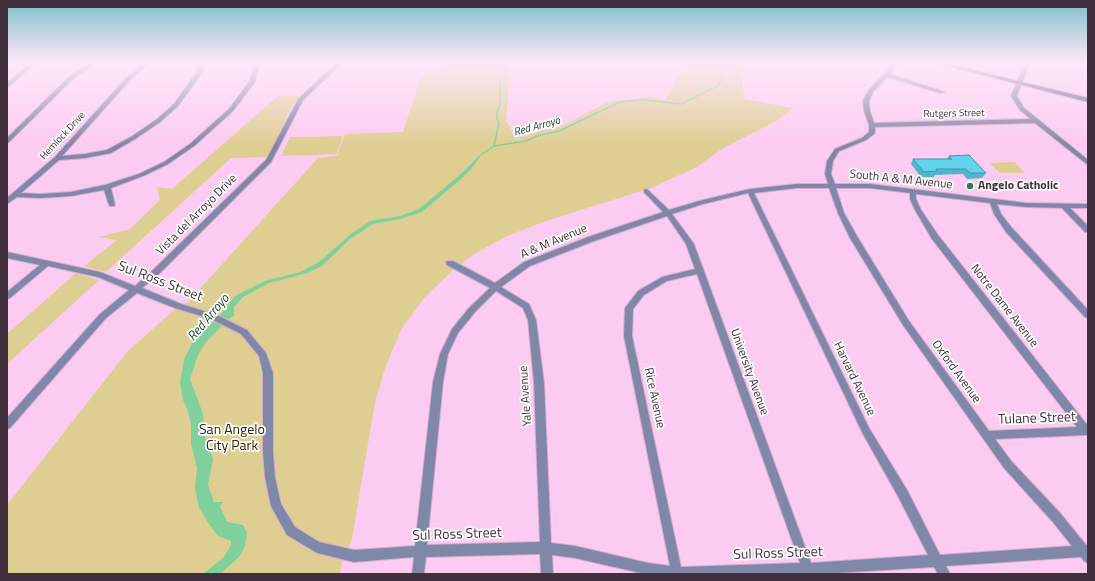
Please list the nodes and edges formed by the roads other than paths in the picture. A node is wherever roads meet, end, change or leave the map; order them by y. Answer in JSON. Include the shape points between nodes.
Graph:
{"nodes":[{"id":1,"x":59,"y":90,"type":"edge"},
{"id":2,"x":118,"y":90,"type":"edge"},
{"id":3,"x":187,"y":90,"type":"edge"},
{"id":4,"x":246,"y":90,"type":"edge"},
{"id":5,"x":311,"y":90,"type":"edge"},
{"id":6,"x":872,"y":90,"type":"edge"},
{"id":7,"x":936,"y":90,"type":"edge"},
{"id":8,"x":1016,"y":90,"type":"edge"},
{"id":9,"x":1047,"y":90,"type":"edge"},
{"id":10,"x":942,"y":92,"type":"dead end"},
{"id":11,"x":1088,"y":100,"type":"edge"},
{"id":12,"x":1036,"y":121,"type":"junction"},
{"id":13,"x":872,"y":124,"type":"junction"},
{"id":14,"x":7,"y":141,"type":"edge"},
{"id":15,"x":57,"y":158,"type":"junction"},
{"id":16,"x":1086,"y":160,"type":"edge"},
{"id":17,"x":832,"y":185,"type":"junction"},
{"id":18,"x":107,"y":187,"type":"junction"},
{"id":19,"x":646,"y":191,"type":"dead end"},
{"id":20,"x":750,"y":191,"type":"junction"},
{"id":21,"x":913,"y":191,"type":"junction"},
{"id":22,"x":16,"y":196,"type":"junction"},
{"id":23,"x":7,"y":202,"type":"edge"},
{"id":24,"x":993,"y":202,"type":"junction"},
{"id":25,"x":112,"y":205,"type":"dead end"},
{"id":26,"x":1064,"y":206,"type":"junction"},
{"id":27,"x":1088,"y":206,"type":"edge"},
{"id":28,"x":668,"y":212,"type":"junction"},
{"id":29,"x":1088,"y":230,"type":"edge"},
{"id":30,"x":7,"y":255,"type":"edge"},
{"id":31,"x":47,"y":263,"type":"junction"},
{"id":32,"x":450,"y":263,"type":"dead end"},
{"id":33,"x":700,"y":271,"type":"junction"},
{"id":34,"x":495,"y":287,"type":"junction"},
{"id":35,"x":136,"y":288,"type":"junction"},
{"id":36,"x":7,"y":296,"type":"edge"},
{"id":37,"x":1088,"y":315,"type":"edge"},
{"id":38,"x":7,"y":425,"type":"edge"},
{"id":39,"x":1087,"y":431,"type":"edge"},
{"id":40,"x":986,"y":435,"type":"junction"},
{"id":41,"x":546,"y":548,"type":"junction"},
{"id":42,"x":419,"y":551,"type":"junction"},
{"id":43,"x":1087,"y":553,"type":"edge"},
{"id":44,"x":937,"y":560,"type":"junction"},
{"id":45,"x":808,"y":572,"type":"edge"},
{"id":46,"x":677,"y":573,"type":"edge"},
{"id":47,"x":418,"y":574,"type":"edge"},
{"id":48,"x":547,"y":574,"type":"edge"},
{"id":49,"x":944,"y":574,"type":"edge"}],
"edges":[{"from":1,"to":14,"type":"street"},
{"from":2,"to":15,"type":"street","name":"Hemlock Drive"},
{"from":3,"to":15,"type":"street","via":[[176,105],[158,121],[109,152]]},
{"from":4,"to":18,"type":"street","via":[[231,110],[192,145],[166,163]]},
{"from":5,"to":35,"type":"street","name":"Vista del Arroyo Drive","via":[[301,99],[269,161],[155,273]]},
{"from":6,"to":13,"type":"street","via":[[866,101]]},
{"from":7,"to":10,"type":"street"},
{"from":8,"to":12,"type":"street","via":[[1014,96],[1022,109]]},
{"from":9,"to":11,"type":"street"},
{"from":12,"to":13,"type":"street","name":"Rutgers Street"},
{"from":12,"to":16,"type":"street"},
{"from":13,"to":17,"type":"street","name":"Oxford Avenue","via":[[872,133],[864,139],[836,150],[830,161],[828,174]]},
{"from":15,"to":22,"type":"street","name":"Hemlock Drive"},
{"from":17,"to":20,"type":"street","name":"A & M Avenue"},
{"from":17,"to":21,"type":"street","name":"South A & M Avenue"},
{"from":17,"to":40,"type":"street","name":"Oxford Avenue","via":[[841,213],[854,238],[906,323]]},
{"from":18,"to":22,"type":"street","via":[[71,194]]},
{"from":18,"to":25,"type":"street"},
{"from":19,"to":28,"type":"street","name":"University Avenue"},
{"from":20,"to":28,"type":"street","name":"A & M Avenue"},
{"from":20,"to":44,"type":"street","name":"Harvard Avenue","via":[[866,431],[903,494]]},
{"from":21,"to":24,"type":"street","name":"South A & M Avenue"},
{"from":21,"to":39,"type":"street","name":"Notre Dame Avenue","via":[[913,199],[918,210],[935,237]]},
{"from":22,"to":23,"type":"street","name":"Hemlock Drive"},
{"from":24,"to":26,"type":"street","name":"South A & M Avenue"},
{"from":24,"to":37,"type":"street","via":[[1009,230]]},
{"from":26,"to":27,"type":"street","name":"South A & M Avenue"},
{"from":26,"to":29,"type":"street"},
{"from":28,"to":33,"type":"street","name":"University Avenue","via":[[690,244]]},
{"from":28,"to":34,"type":"street","name":"A & M Avenue","via":[[527,264]]},
{"from":30,"to":31,"type":"street","name":"Sul Ross Street"},
{"from":31,"to":35,"type":"street","name":"Sul Ross Street","via":[[100,275]]},
{"from":31,"to":36,"type":"street"},
{"from":32,"to":34,"type":"street","name":"Yale Avenue"},
{"from":33,"to":45,"type":"street","name":"University Avenue"},
{"from":33,"to":46,"type":"street","name":"Rice Avenue","via":[[665,279],[641,293],[629,308],[628,336]]},
{"from":34,"to":41,"type":"street","name":"Yale Avenue","via":[[526,306],[532,320],[539,382]]},
{"from":34,"to":42,"type":"street","name":"A & M Avenue","via":[[455,331],[444,354],[438,382]]},
{"from":35,"to":38,"type":"street","name":"Vista del Arroyo Drive","via":[[103,316]]},
{"from":35,"to":42,"type":"street","name":"Sul Ross Street","via":[[232,325],[244,332],[263,355],[268,373],[270,477],[276,506],[291,531],[317,547],[354,556]]},
{"from":39,"to":40,"type":"street","name":"Tulane Street"},
{"from":40,"to":43,"type":"street","name":"Oxford Avenue","via":[[1008,466]]},
{"from":41,"to":42,"type":"street","name":"Sul Ross Street"},
{"from":41,"to":46,"type":"street","name":"Sul Ross Street"},
{"from":41,"to":48,"type":"street","name":"Yale Avenue"},
{"from":42,"to":47,"type":"street","name":"A & M Avenue"},
{"from":43,"to":44,"type":"street","name":"Sul Ross Street"},
{"from":44,"to":45,"type":"street","name":"Sul Ross Street"},
{"from":44,"to":49,"type":"street","name":"Harvard Avenue"},
{"from":45,"to":46,"type":"street","name":"Sul Ross Street"}]}
